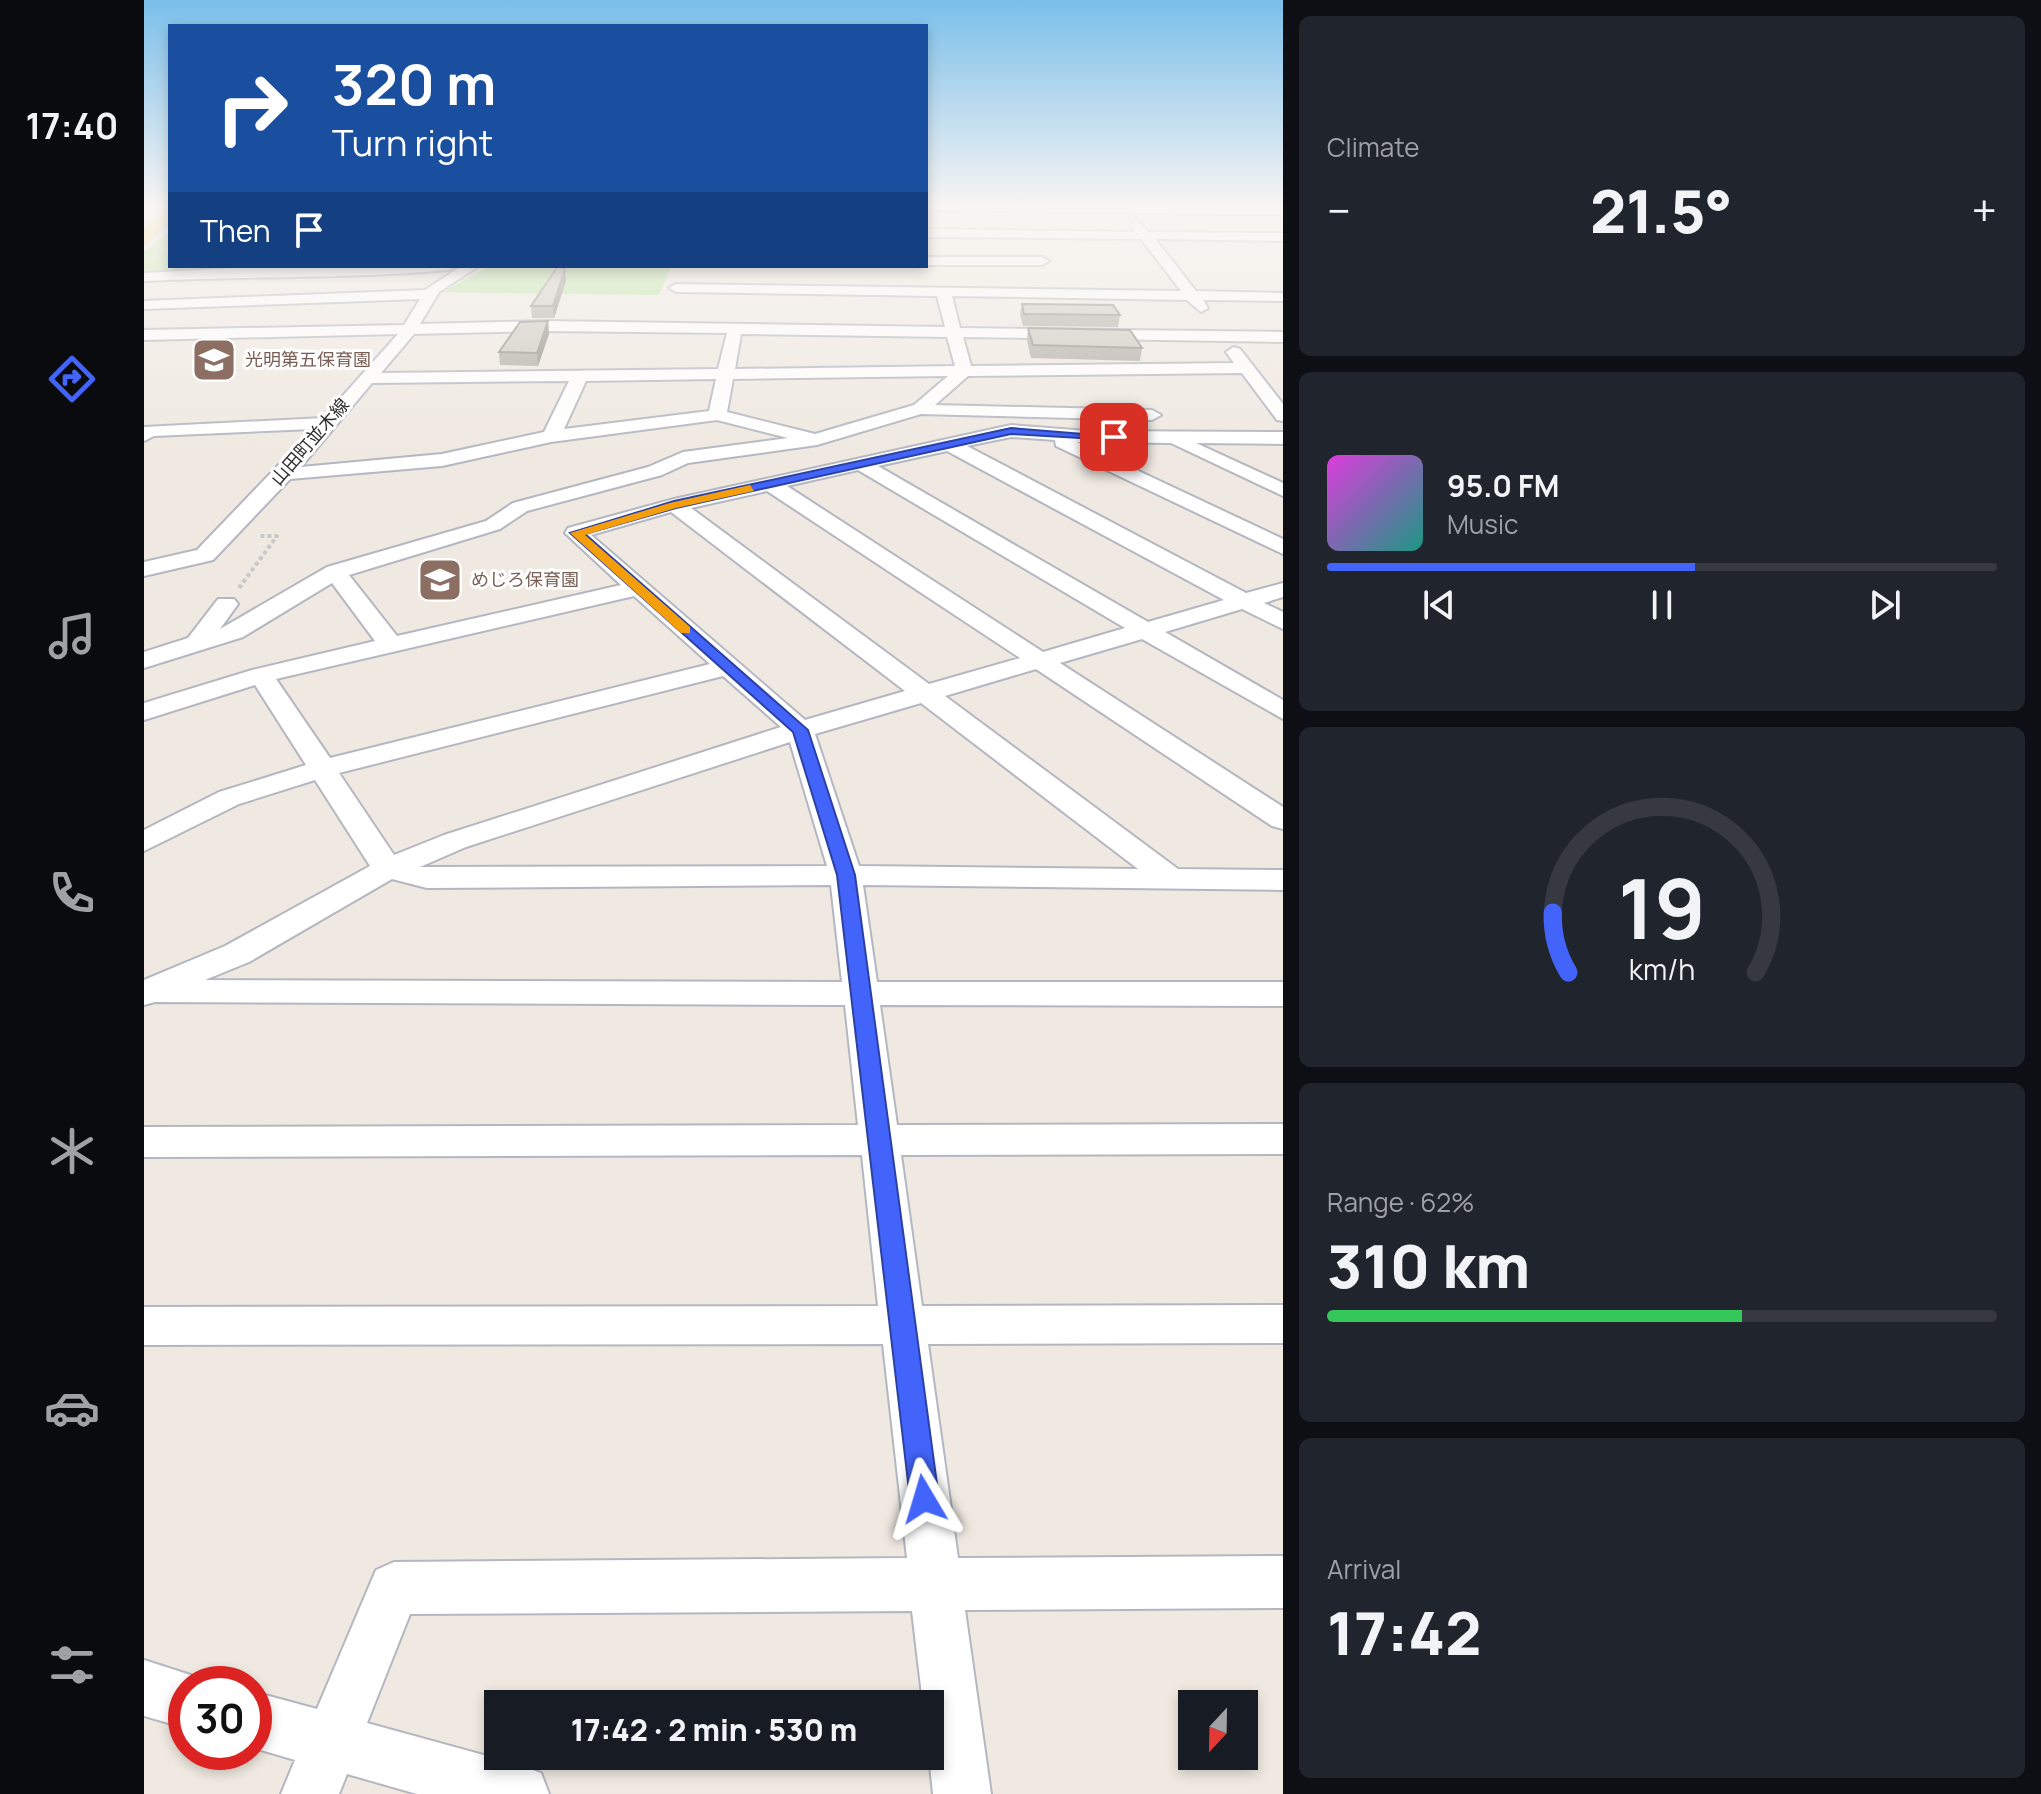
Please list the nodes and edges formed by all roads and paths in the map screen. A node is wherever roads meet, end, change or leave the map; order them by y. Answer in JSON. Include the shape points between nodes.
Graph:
{"nodes":[{"id":1,"x":433,"y":290,"type":"edge"},
{"id":2,"x":758,"y":290,"type":"edge"},
{"id":3,"x":922,"y":290,"type":"edge"},
{"id":4,"x":953,"y":290,"type":"edge"},
{"id":5,"x":1145,"y":290,"type":"edge"},
{"id":6,"x":1187,"y":290,"type":"edge"},
{"id":7,"x":943,"y":291,"type":"junction"},
{"id":8,"x":428,"y":294,"type":"junction"},
{"id":9,"x":1192,"y":296,"type":"junction"},
{"id":10,"x":1283,"y":297,"type":"edge"},
{"id":11,"x":672,"y":301,"type":"junction"},
{"id":12,"x":144,"y":305,"type":"edge"},
{"id":13,"x":408,"y":330,"type":"junction"},
{"id":14,"x":144,"y":335,"type":"edge"},
{"id":15,"x":734,"y":335,"type":"junction"},
{"id":16,"x":956,"y":336,"type":"junction"},
{"id":17,"x":1283,"y":337,"type":"edge"},
{"id":18,"x":1225,"y":340,"type":"junction"},
{"id":19,"x":144,"y":343,"type":"edge"},
{"id":20,"x":1283,"y":344,"type":"edge"},
{"id":21,"x":964,"y":371,"type":"junction"},
{"id":22,"x":1251,"y":373,"type":"junction"},
{"id":23,"x":727,"y":374,"type":"junction"},
{"id":24,"x":579,"y":377,"type":"junction"},
{"id":25,"x":366,"y":378,"type":"junction"},
{"id":26,"x":1283,"y":379,"type":"edge"},
{"id":27,"x":920,"y":409,"type":"junction"},
{"id":28,"x":717,"y":415,"type":"junction"},
{"id":29,"x":1174,"y":416,"type":"dead end"},
{"id":30,"x":1283,"y":416,"type":"edge"},
{"id":31,"x":1205,"y":418,"type":"dead end"},
{"id":32,"x":324,"y":423,"type":"junction"},
{"id":33,"x":1283,"y":424,"type":"edge"},
{"id":34,"x":146,"y":432,"type":"edge"},
{"id":35,"x":1049,"y":435,"type":"junction"},
{"id":36,"x":551,"y":436,"type":"junction"},
{"id":37,"x":1168,"y":437,"type":"junction"},
{"id":38,"x":1283,"y":438,"type":"edge"},
{"id":39,"x":817,"y":439,"type":"junction"},
{"id":40,"x":952,"y":446,"type":"junction"},
{"id":41,"x":863,"y":465,"type":"junction"},
{"id":42,"x":284,"y":474,"type":"junction"},
{"id":43,"x":1256,"y":477,"type":"junction"},
{"id":44,"x":1283,"y":477,"type":"edge"},
{"id":45,"x":770,"y":484,"type":"junction"},
{"id":46,"x":1283,"y":490,"type":"edge"},
{"id":47,"x":674,"y":505,"type":"junction"},
{"id":48,"x":1283,"y":522,"type":"edge"},
{"id":49,"x":1233,"y":523,"type":"junction"},
{"id":50,"x":228,"y":534,"type":"junction"},
{"id":51,"x":1283,"y":547,"type":"edge"},
{"id":52,"x":144,"y":569,"type":"edge"},
{"id":53,"x":335,"y":572,"type":"junction"},
{"id":54,"x":637,"y":588,"type":"junction"},
{"id":55,"x":1283,"y":590,"type":"edge"},
{"id":56,"x":1245,"y":602,"type":"junction"},
{"id":57,"x":226,"y":604,"type":"joint"},
{"id":58,"x":1283,"y":622,"type":"edge"},
{"id":59,"x":1146,"y":631,"type":"junction"},
{"id":60,"x":197,"y":643,"type":"junction"},
{"id":61,"x":391,"y":645,"type":"junction"},
{"id":62,"x":144,"y":660,"type":"edge"},
{"id":63,"x":1040,"y":661,"type":"junction"},
{"id":64,"x":728,"y":667,"type":"junction"},
{"id":65,"x":261,"y":675,"type":"junction"},
{"id":66,"x":925,"y":694,"type":"junction"},
{"id":67,"x":147,"y":705,"type":"edge"},
{"id":68,"x":1283,"y":711,"type":"edge"},
{"id":69,"x":800,"y":730,"type":"junction"},
{"id":70,"x":321,"y":769,"type":"junction"},
{"id":71,"x":1283,"y":820,"type":"edge"},
{"id":72,"x":144,"y":842,"type":"edge"},
{"id":73,"x":388,"y":869,"type":"junction"},
{"id":74,"x":846,"y":875,"type":"junction"},
{"id":75,"x":1171,"y":879,"type":"junction"},
{"id":76,"x":1283,"y":880,"type":"edge"},
{"id":77,"x":861,"y":992,"type":"junction"},
{"id":78,"x":145,"y":993,"type":"edge"},
{"id":79,"x":1283,"y":994,"type":"edge"},
{"id":80,"x":880,"y":1139,"type":"junction"},
{"id":81,"x":1283,"y":1139,"type":"edge"},
{"id":82,"x":144,"y":1142,"type":"edge"},
{"id":83,"x":1283,"y":1324,"type":"edge"},
{"id":84,"x":903,"y":1325,"type":"junction"},
{"id":85,"x":144,"y":1326,"type":"edge"},
{"id":86,"x":1283,"y":1582,"type":"edge"},
{"id":87,"x":935,"y":1586,"type":"junction"},
{"id":88,"x":144,"y":1688,"type":"edge"},
{"id":89,"x":168,"y":1695,"type":"edge"},
{"id":90,"x":272,"y":1725,"type":"edge"},
{"id":91,"x":332,"y":1742,"type":"junction"},
{"id":92,"x":310,"y":1794,"type":"edge"},
{"id":93,"x":520,"y":1794,"type":"edge"},
{"id":94,"x":962,"y":1794,"type":"edge"}],
"edges":[{"from":1,"to":8,"type":"street"},
{"from":2,"to":11,"type":"street"},
{"from":3,"to":7,"type":"street"},
{"from":4,"to":7,"type":"street"},
{"from":5,"to":9,"type":"street"},
{"from":6,"to":9,"type":"street"},
{"from":7,"to":16,"type":"street"},
{"from":8,"to":12,"type":"street"},
{"from":8,"to":13,"type":"street","name":"山田町並木線"},
{"from":9,"to":10,"type":"street"},
{"from":9,"to":18,"type":"street"},
{"from":11,"to":13,"type":"street"},
{"from":11,"to":16,"type":"street"},
{"from":13,"to":14,"type":"street"},
{"from":13,"to":15,"type":"street"},
{"from":13,"to":19,"type":"street"},
{"from":13,"to":25,"type":"street","name":"山田町並木線"},
{"from":15,"to":16,"type":"street"},
{"from":15,"to":23,"type":"street"},
{"from":16,"to":18,"type":"street"},
{"from":16,"to":21,"type":"street"},
{"from":17,"to":18,"type":"street"},
{"from":18,"to":20,"type":"street"},
{"from":18,"to":22,"type":"street"},
{"from":21,"to":22,"type":"street"},
{"from":21,"to":23,"type":"street"},
{"from":21,"to":27,"type":"street"},
{"from":22,"to":26,"type":"street"},
{"from":22,"to":30,"type":"street"},
{"from":23,"to":24,"type":"street"},
{"from":23,"to":28,"type":"street"},
{"from":24,"to":25,"type":"street"},
{"from":24,"to":36,"type":"street"},
{"from":25,"to":32,"type":"street","name":"山田町並木線"},
{"from":27,"to":29,"type":"street"},
{"from":27,"to":39,"type":"street"},
{"from":28,"to":36,"type":"street"},
{"from":28,"to":39,"type":"street"},
{"from":31,"to":33,"type":"street"},
{"from":32,"to":34,"type":"street"},
{"from":32,"to":42,"type":"street","name":"山田町並木線"},
{"from":35,"to":37,"type":"street"},
{"from":35,"to":40,"type":"street","via":[[1011,431]]},
{"from":35,"to":49,"type":"street"},
{"from":36,"to":42,"type":"street","via":[[442,460]]},
{"from":37,"to":38,"type":"street"},
{"from":37,"to":43,"type":"street"},
{"from":39,"to":53,"type":"street","via":[[683,458],[655,471],[520,507],[493,525]]},
{"from":40,"to":41,"type":"street"},
{"from":40,"to":56,"type":"street"},
{"from":41,"to":45,"type":"street"},
{"from":41,"to":59,"type":"street"},
{"from":42,"to":50,"type":"street","name":"山田町並木線"},
{"from":43,"to":44,"type":"street"},
{"from":43,"to":46,"type":"street"},
{"from":45,"to":47,"type":"street"},
{"from":45,"to":63,"type":"street"},
{"from":47,"to":54,"type":"street","via":[[576,533]]},
{"from":47,"to":66,"type":"street"},
{"from":48,"to":49,"type":"street"},
{"from":49,"to":51,"type":"street"},
{"from":50,"to":52,"type":"street","name":"山田町並木線","via":[[205,555]]},
{"from":50,"to":57,"type":"path","via":[[277,536]]},
{"from":53,"to":60,"type":"street","via":[[234,632]]},
{"from":53,"to":61,"type":"street"},
{"from":54,"to":61,"type":"street"},
{"from":54,"to":64,"type":"street"},
{"from":55,"to":56,"type":"street"},
{"from":56,"to":58,"type":"street"},
{"from":56,"to":59,"type":"street"},
{"from":57,"to":60,"type":"street"},
{"from":59,"to":63,"type":"street"},
{"from":59,"to":68,"type":"street"},
{"from":60,"to":62,"type":"street"},
{"from":61,"to":65,"type":"street"},
{"from":63,"to":66,"type":"street"},
{"from":63,"to":71,"type":"street"},
{"from":64,"to":69,"type":"street"},
{"from":64,"to":70,"type":"street"},
{"from":65,"to":67,"type":"street"},
{"from":65,"to":70,"type":"street"},
{"from":66,"to":69,"type":"street"},
{"from":66,"to":75,"type":"street"},
{"from":69,"to":73,"type":"street","via":[[455,841]]},
{"from":69,"to":74,"type":"street"},
{"from":70,"to":72,"type":"street","via":[[229,798]]},
{"from":70,"to":73,"type":"street"},
{"from":73,"to":74,"type":"street","via":[[427,878]]},
{"from":73,"to":78,"type":"street","via":[[237,954]]},
{"from":74,"to":75,"type":"street"},
{"from":74,"to":77,"type":"street"},
{"from":75,"to":76,"type":"street"},
{"from":77,"to":78,"type":"street"},
{"from":77,"to":79,"type":"street"},
{"from":77,"to":80,"type":"street"},
{"from":80,"to":81,"type":"street"},
{"from":80,"to":82,"type":"street"},
{"from":80,"to":84,"type":"street"},
{"from":83,"to":84,"type":"street"},
{"from":84,"to":85,"type":"street"},
{"from":84,"to":87,"type":"street"},
{"from":86,"to":87,"type":"street"},
{"from":87,"to":91,"type":"street","via":[[394,1588]]},
{"from":87,"to":94,"type":"street"},
{"from":88,"to":89,"type":"street"},
{"from":90,"to":91,"type":"street"},
{"from":91,"to":92,"type":"street"},
{"from":91,"to":93,"type":"street"}]}
